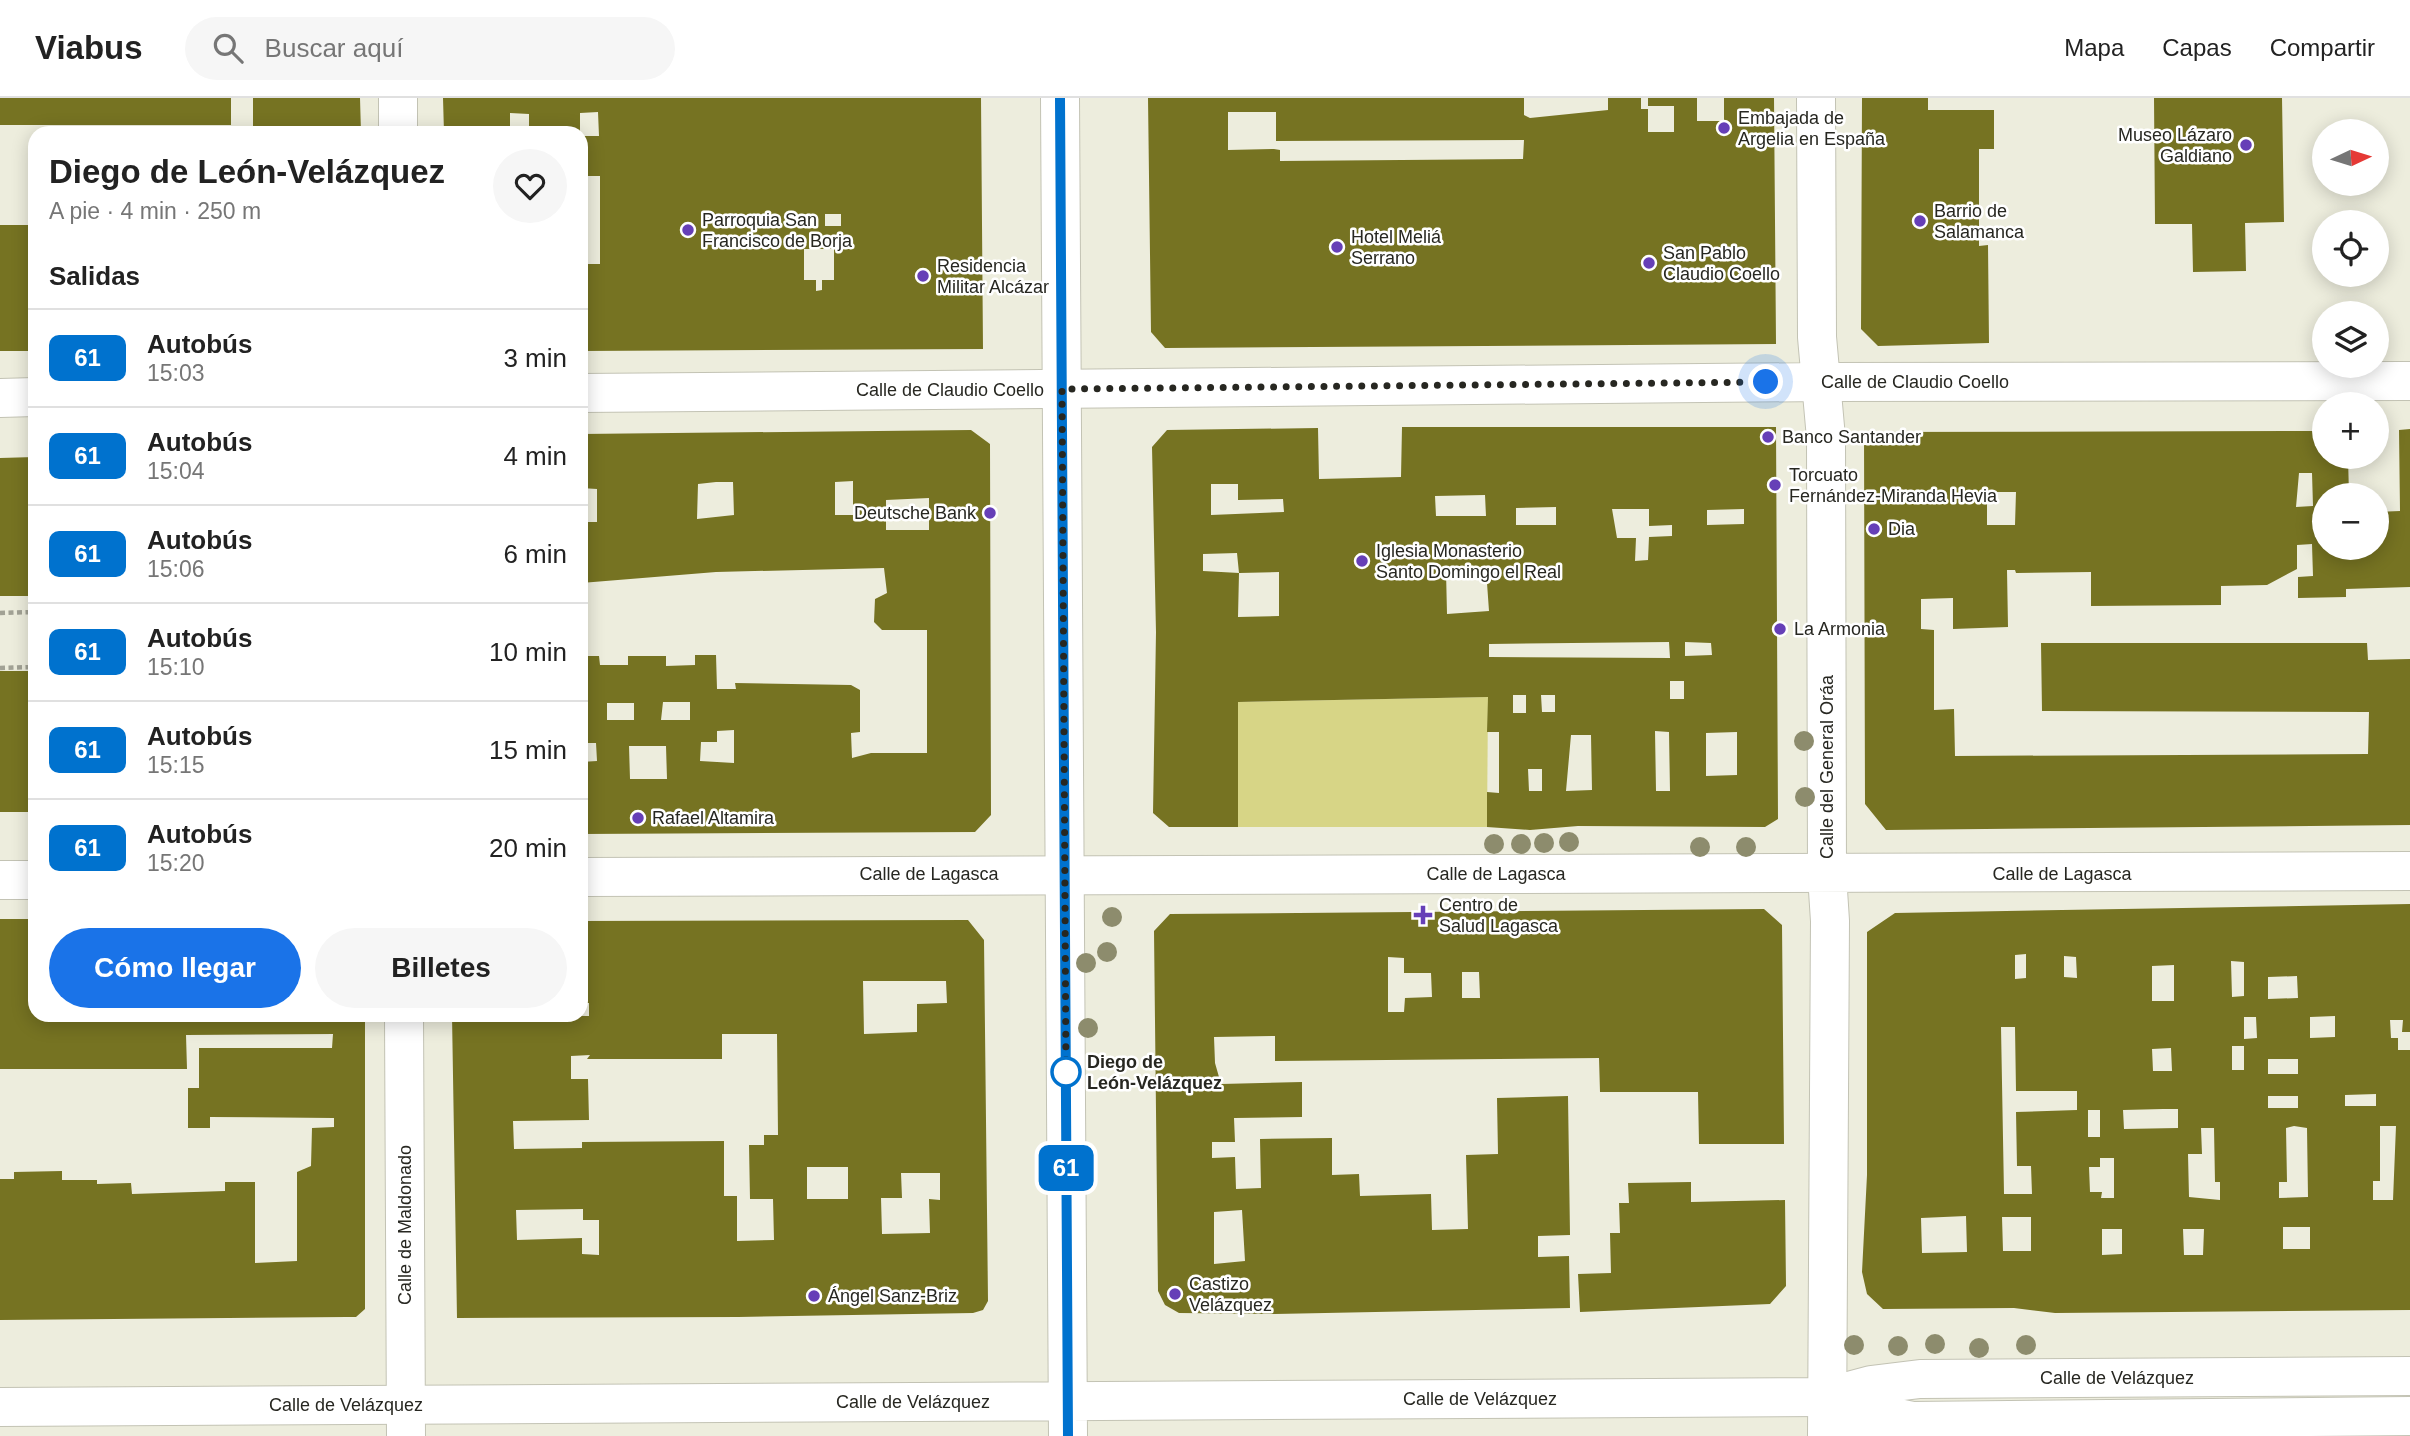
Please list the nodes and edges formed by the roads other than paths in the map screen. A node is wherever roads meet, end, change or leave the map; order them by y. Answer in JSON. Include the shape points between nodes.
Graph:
{"nodes":[{"id":1,"x":398,"y":98,"type":"edge"},
{"id":2,"x":1060,"y":98,"type":"edge"},
{"id":3,"x":1816,"y":98,"type":"edge"},
{"id":4,"x":398,"y":126,"type":"edge"},
{"id":5,"x":2410,"y":381,"type":"edge"},
{"id":6,"x":1822,"y":382,"type":"junction"},
{"id":7,"x":1062,"y":389,"type":"junction"},
{"id":8,"x":588,"y":393,"type":"edge"},
{"id":9,"x":28,"y":397,"type":"edge"},
{"id":10,"x":0,"y":398,"type":"edge"},
{"id":11,"x":2410,"y":872,"type":"edge"},
{"id":12,"x":1064,"y":874,"type":"junction"},
{"id":13,"x":1827,"y":875,"type":"junction"},
{"id":14,"x":588,"y":877,"type":"edge"},
{"id":15,"x":0,"y":880,"type":"edge"},
{"id":16,"x":28,"y":880,"type":"edge"},
{"id":17,"x":404,"y":1022,"type":"edge"},
{"id":18,"x":2410,"y":1376,"type":"edge"},
{"id":19,"x":1826,"y":1398,"type":"junction"},
{"id":20,"x":0,"y":1407,"type":"edge"},
{"id":21,"x":2410,"y":1416,"type":"edge"},
{"id":22,"x":1068,"y":1419,"type":"edge"},
{"id":23,"x":406,"y":1420,"type":"edge"},
{"id":24,"x":1827,"y":1436,"type":"edge"},
{"id":25,"x":1879,"y":1436,"type":"edge"}],
"edges":[{"from":1,"to":4,"type":"main road"},
{"from":2,"to":7,"type":"main road"},
{"from":3,"to":6,"type":"main road","name":"Calle del General Oráa","via":[[1817,337]]},
{"from":5,"to":6,"type":"main road","name":"Calle de Claudio Coello"},
{"from":6,"to":7,"type":"main road","name":"Calle de Claudio Coello"},
{"from":6,"to":13,"type":"main road","name":"Calle del General Oráa"},
{"from":7,"to":8,"type":"main road","name":"Calle de Claudio Coello"},
{"from":7,"to":12,"type":"main road"},
{"from":9,"to":10,"type":"main road"},
{"from":11,"to":13,"type":"main road","name":"Calle de Lagasca"},
{"from":12,"to":13,"type":"main road","name":"Calle de Lagasca"},
{"from":12,"to":14,"type":"main road","name":"Calle de Lagasca"},
{"from":12,"to":22,"type":"main road"},
{"from":13,"to":19,"type":"main road","name":"Calle del General Oráa"},
{"from":15,"to":16,"type":"main road"},
{"from":17,"to":23,"type":"main road","name":"Calle de Maldonado"},
{"from":18,"to":19,"type":"main road","name":"Calle de Velázquez","via":[[1920,1379],[1871,1385]]},
{"from":19,"to":21,"type":"main road","via":[[1913,1421]]},
{"from":19,"to":22,"type":"main road","name":"Calle de Velázquez"},
{"from":19,"to":24,"type":"main road","name":"Calle del General Oráa"},
{"from":19,"to":25,"type":"main road","via":[[1852,1423]]},
{"from":20,"to":23,"type":"main road","name":"Calle de Velázquez"},
{"from":22,"to":23,"type":"main road","name":"Calle de Velázquez"}]}
